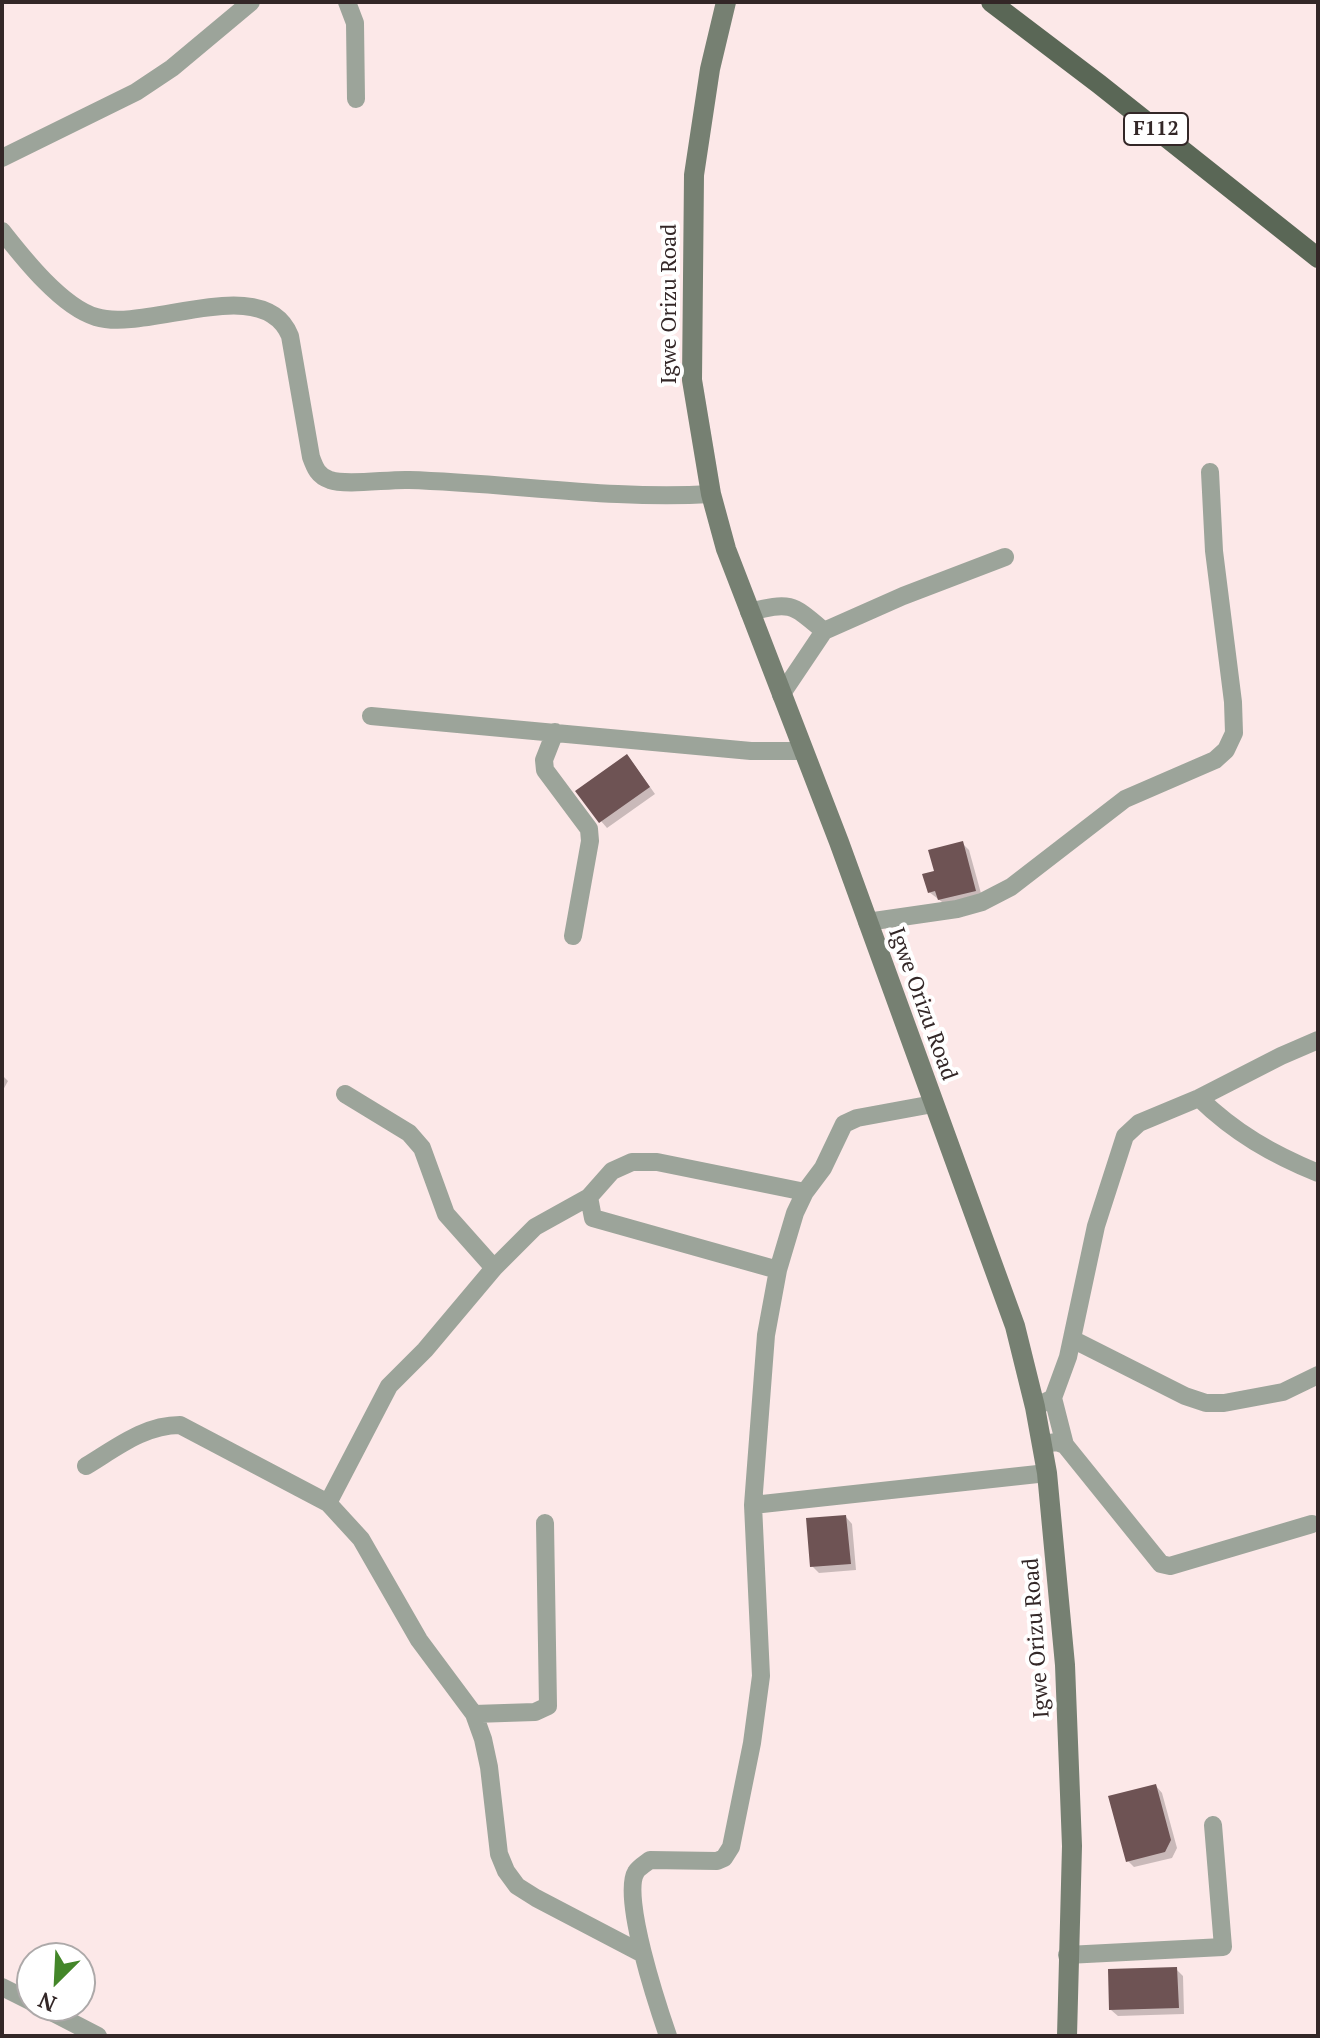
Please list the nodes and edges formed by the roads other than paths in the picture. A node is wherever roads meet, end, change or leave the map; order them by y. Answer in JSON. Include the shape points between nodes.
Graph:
{"nodes":[{"id":1,"x":251,"y":2,"type":"edge"},
{"id":2,"x":347,"y":2,"type":"edge"},
{"id":3,"x":726,"y":2,"type":"edge"},
{"id":4,"x":991,"y":2,"type":"edge"},
{"id":5,"x":356,"y":99,"type":"dead end"},
{"id":6,"x":2,"y":158,"type":"edge"},
{"id":7,"x":2,"y":231,"type":"edge"},
{"id":8,"x":1318,"y":258,"type":"edge"},
{"id":9,"x":1210,"y":472,"type":"dead end"},
{"id":10,"x":711,"y":494,"type":"junction"},
{"id":11,"x":1005,"y":557,"type":"dead end"},
{"id":12,"x":749,"y":612,"type":"junction"},
{"id":13,"x":824,"y":631,"type":"junction"},
{"id":14,"x":781,"y":695,"type":"junction"},
{"id":15,"x":371,"y":716,"type":"dead end"},
{"id":16,"x":555,"y":732,"type":"junction"},
{"id":17,"x":803,"y":751,"type":"junction"},
{"id":18,"x":867,"y":922,"type":"junction"},
{"id":19,"x":573,"y":936,"type":"dead end"},
{"id":20,"x":1318,"y":1040,"type":"edge"},
{"id":21,"x":345,"y":1094,"type":"dead end"},
{"id":22,"x":1199,"y":1098,"type":"junction"},
{"id":23,"x":933,"y":1104,"type":"junction"},
{"id":24,"x":1318,"y":1173,"type":"edge"},
{"id":25,"x":805,"y":1192,"type":"junction"},
{"id":26,"x":589,"y":1197,"type":"junction"},
{"id":27,"x":494,"y":1268,"type":"junction"},
{"id":28,"x":778,"y":1270,"type":"junction"},
{"id":29,"x":1072,"y":1339,"type":"junction"},
{"id":30,"x":1318,"y":1375,"type":"edge"},
{"id":31,"x":1044,"y":1403,"type":"junction"},
{"id":32,"x":1042,"y":1444,"type":"junction"},
{"id":33,"x":1065,"y":1445,"type":"junction"},
{"id":34,"x":86,"y":1466,"type":"dead end"},
{"id":35,"x":1047,"y":1473,"type":"junction"},
{"id":36,"x":328,"y":1503,"type":"junction"},
{"id":37,"x":753,"y":1505,"type":"junction"},
{"id":38,"x":545,"y":1523,"type":"dead end"},
{"id":39,"x":1312,"y":1524,"type":"dead end"},
{"id":40,"x":474,"y":1714,"type":"junction"},
{"id":41,"x":1213,"y":1825,"type":"dead end"},
{"id":42,"x":643,"y":1954,"type":"junction"},
{"id":43,"x":1067,"y":1955,"type":"junction"},
{"id":44,"x":71,"y":2022,"type":"edge"},
{"id":45,"x":98,"y":2036,"type":"edge"},
{"id":46,"x":668,"y":2036,"type":"edge"},
{"id":47,"x":1067,"y":2036,"type":"edge"}],
"edges":[{"from":1,"to":6,"type":"street","via":[[136,92]]},
{"from":2,"to":5,"type":"street","via":[[355,23]]},
{"from":3,"to":10,"type":"main road","name":"Igwe Orizu Road","via":[[694,175],[692,380]]},
{"from":4,"to":8,"type":"main road","number":"F112"},
{"from":7,"to":10,"type":"street","via":[[60,296],[94,317],[121,319],[244,305],[284,322],[311,457],[317,472],[330,480],[663,497]]},
{"from":9,"to":18,"type":"street","via":[[1233,702],[1234,733],[1226,750],[1215,760],[1125,799],[1011,887],[982,902]]},
{"from":10,"to":12,"type":"main road","name":"Igwe Orizu Road"},
{"from":11,"to":13,"type":"street"},
{"from":12,"to":13,"type":"street","via":[[783,604]]},
{"from":12,"to":14,"type":"main road","name":"Igwe Orizu Road"},
{"from":13,"to":14,"type":"street"},
{"from":14,"to":17,"type":"main road","name":"Igwe Orizu Road"},
{"from":15,"to":16,"type":"street"},
{"from":16,"to":17,"type":"street"},
{"from":16,"to":19,"type":"street","via":[[545,770],[589,829]]},
{"from":17,"to":18,"type":"main road","name":"Igwe Orizu Road"},
{"from":18,"to":23,"type":"main road","name":"Igwe Orizu Road"},
{"from":20,"to":22,"type":"street"},
{"from":21,"to":27,"type":"street","via":[[409,1133],[422,1148],[446,1214]]},
{"from":22,"to":24,"type":"street","via":[[1222,1121],[1276,1156]]},
{"from":22,"to":29,"type":"street","via":[[1139,1123],[1125,1136],[1096,1226]]},
{"from":23,"to":25,"type":"street","via":[[844,1124]]},
{"from":23,"to":31,"type":"main road","name":"Igwe Orizu Road"},
{"from":25,"to":26,"type":"street","via":[[689,1167],[632,1162],[612,1171]]},
{"from":25,"to":28,"type":"street"},
{"from":26,"to":27,"type":"street","via":[[535,1227]]},
{"from":26,"to":28,"type":"street","via":[[593,1218]]},
{"from":27,"to":36,"type":"street","via":[[389,1386]]},
{"from":28,"to":37,"type":"street","via":[[766,1335]]},
{"from":29,"to":30,"type":"street","via":[[1206,1403],[1283,1392]]},
{"from":29,"to":31,"type":"street"},
{"from":31,"to":32,"type":"main road","name":"Igwe Orizu Road"},
{"from":31,"to":33,"type":"street"},
{"from":32,"to":33,"type":"street"},
{"from":32,"to":35,"type":"main road","name":"Igwe Orizu Road"},
{"from":33,"to":39,"type":"street","via":[[1161,1564],[1170,1566]]},
{"from":34,"to":36,"type":"street","via":[[149,1429],[180,1425]]},
{"from":35,"to":37,"type":"street"},
{"from":35,"to":43,"type":"main road","name":"Igwe Orizu Road","via":[[1065,1665],[1072,1846]]},
{"from":36,"to":40,"type":"street","via":[[361,1539],[419,1640]]},
{"from":37,"to":42,"type":"street","via":[[761,1676],[731,1847],[717,1861],[650,1860],[635,1873],[632,1895]]},
{"from":38,"to":40,"type":"street","via":[[548,1706],[535,1712]]},
{"from":40,"to":42,"type":"street","via":[[489,1767],[499,1854],[506,1871],[536,1898]]},
{"from":41,"to":43,"type":"street","via":[[1223,1947]]},
{"from":42,"to":46,"type":"street"},
{"from":43,"to":47,"type":"main road","name":"Igwe Orizu Road"},
{"from":44,"to":45,"type":"street"}]}
